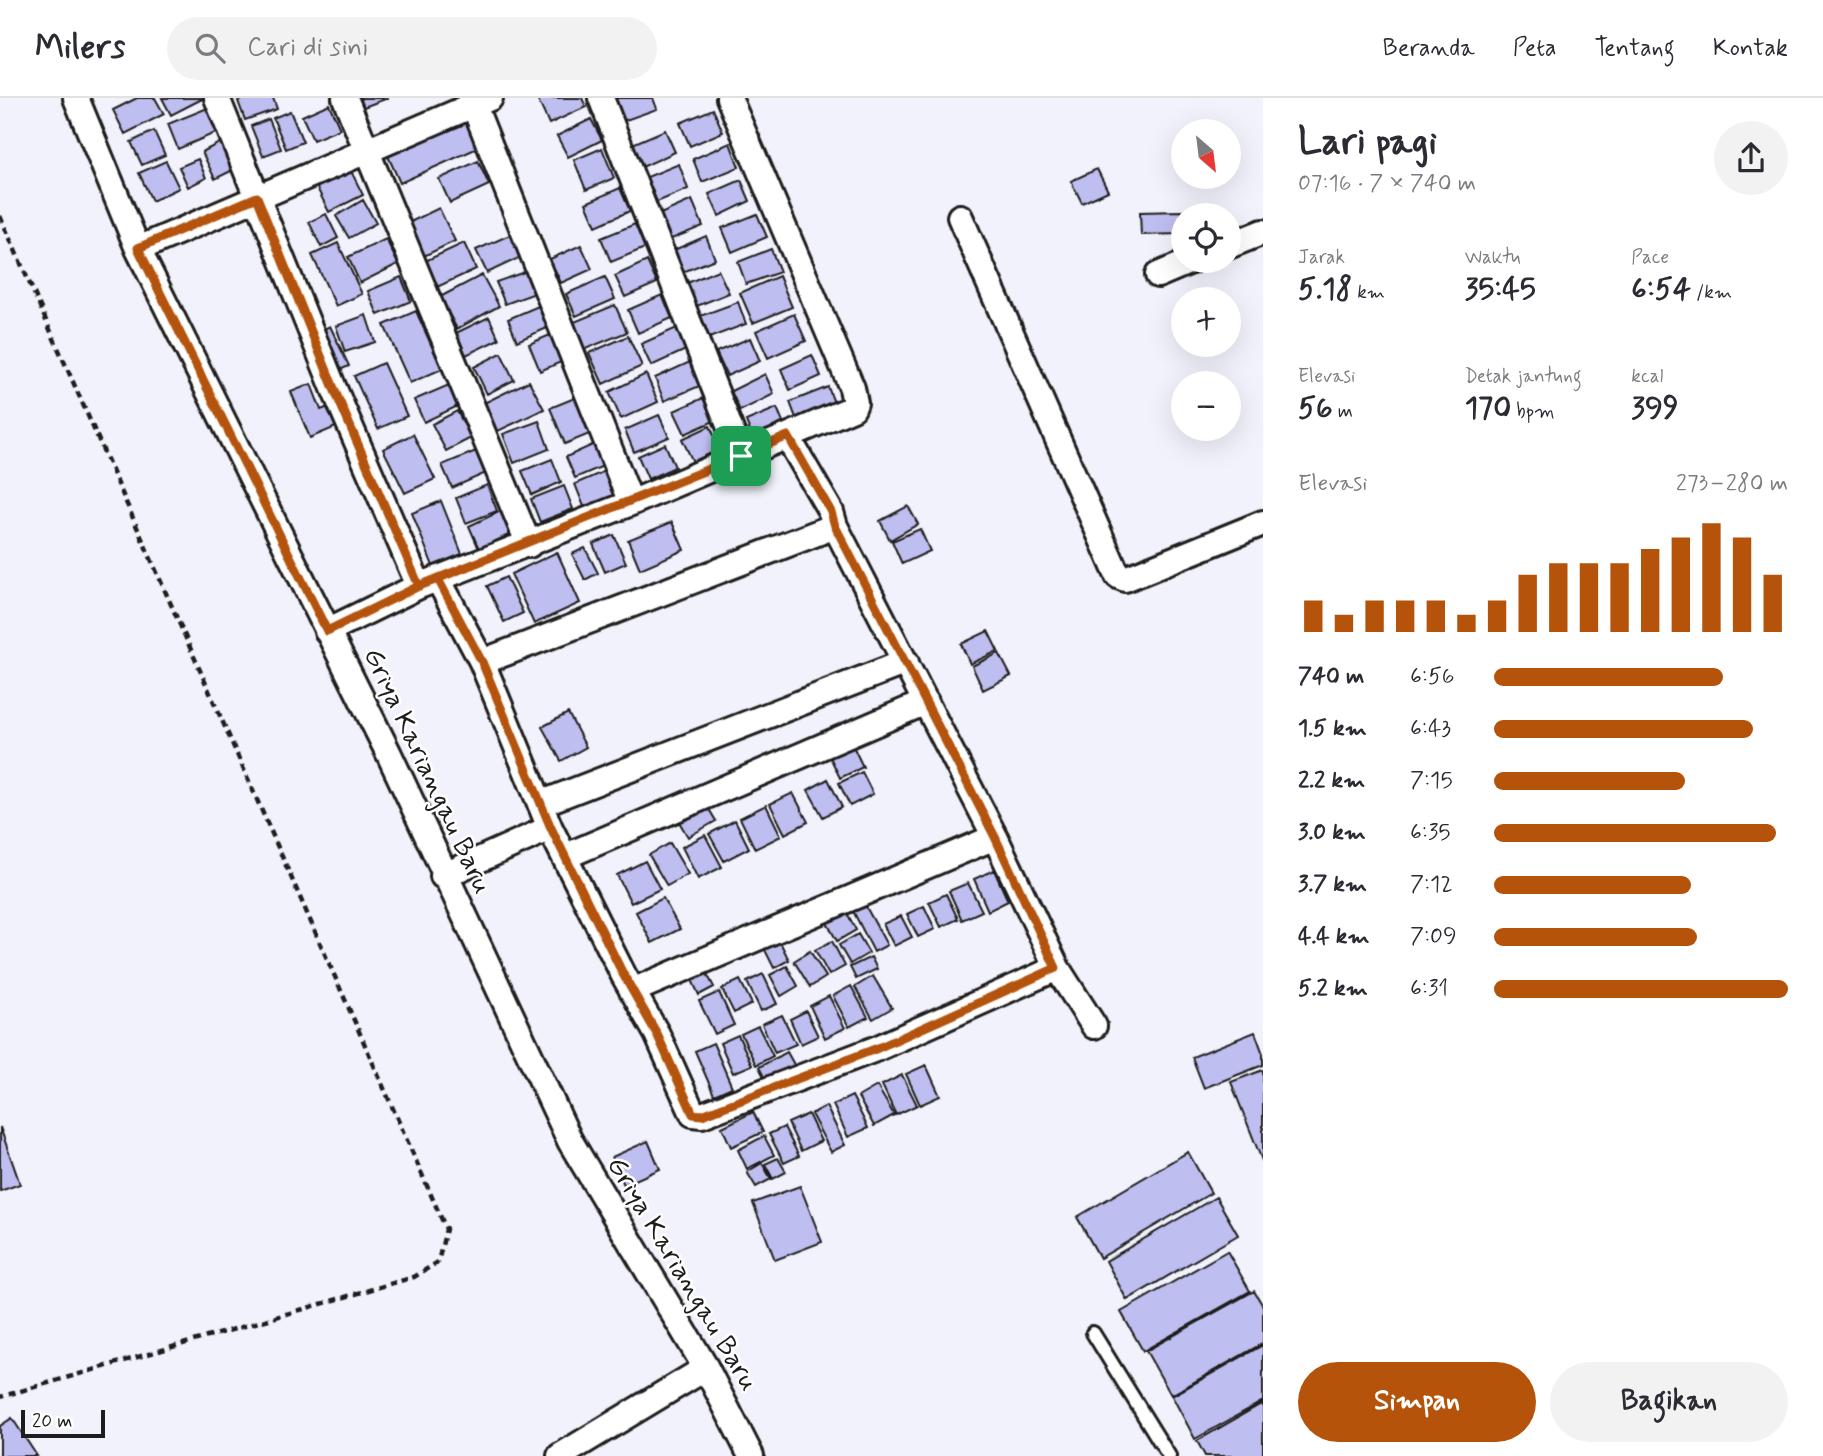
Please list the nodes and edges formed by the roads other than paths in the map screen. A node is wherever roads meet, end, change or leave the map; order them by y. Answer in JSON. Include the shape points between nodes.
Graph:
{"nodes":[{"id":1,"x":76,"y":98,"type":"edge"},
{"id":2,"x":217,"y":98,"type":"edge"},
{"id":3,"x":345,"y":98,"type":"edge"},
{"id":4,"x":601,"y":98,"type":"edge"},
{"id":5,"x":729,"y":98,"type":"edge"},
{"id":6,"x":478,"y":100,"type":"edge"},
{"id":7,"x":366,"y":151,"type":"junction"},
{"id":8,"x":257,"y":197,"type":"junction"},
{"id":9,"x":960,"y":217,"type":"dead end"},
{"id":10,"x":1263,"y":232,"type":"edge"},
{"id":11,"x":1241,"y":241,"type":"edge"},
{"id":12,"x":138,"y":248,"type":"junction"},
{"id":13,"x":1171,"y":269,"type":"edge"},
{"id":14,"x":1158,"y":275,"type":"dead end"},
{"id":15,"x":788,"y":436,"type":"junction"},
{"id":16,"x":741,"y":456,"type":"junction"},
{"id":17,"x":631,"y":503,"type":"junction"},
{"id":18,"x":1263,"y":523,"type":"edge"},
{"id":19,"x":835,"y":526,"type":"junction"},
{"id":20,"x":529,"y":545,"type":"junction"},
{"id":21,"x":429,"y":583,"type":"junction"},
{"id":22,"x":327,"y":631,"type":"junction"},
{"id":23,"x":482,"y":662,"type":"junction"},
{"id":24,"x":906,"y":662,"type":"junction"},
{"id":25,"x":926,"y":702,"type":"junction"},
{"id":26,"x":540,"y":804,"type":"junction"},
{"id":27,"x":551,"y":828,"type":"junction"},
{"id":28,"x":995,"y":837,"type":"junction"},
{"id":29,"x":566,"y":856,"type":"junction"},
{"id":30,"x":443,"y":876,"type":"junction"},
{"id":31,"x":1056,"y":968,"type":"junction"},
{"id":32,"x":632,"y":992,"type":"junction"},
{"id":33,"x":1094,"y":1026,"type":"dead end"},
{"id":34,"x":1093,"y":1333,"type":"dead end"},
{"id":35,"x":706,"y":1368,"type":"junction"},
{"id":36,"x":559,"y":1456,"type":"edge"},
{"id":37,"x":751,"y":1456,"type":"edge"},
{"id":38,"x":1169,"y":1456,"type":"edge"}],
"edges":[{"from":1,"to":12,"type":"street","name":"Griya Kariangau Baru"},
{"from":2,"to":8,"type":"street"},
{"from":3,"to":7,"type":"street"},
{"from":4,"to":16,"type":"street"},
{"from":5,"to":15,"type":"street","via":[[855,403],[853,408]]},
{"from":6,"to":7,"type":"street"},
{"from":6,"to":17,"type":"street"},
{"from":7,"to":8,"type":"street"},
{"from":7,"to":20,"type":"street"},
{"from":8,"to":12,"type":"street"},
{"from":8,"to":21,"type":"street","via":[[335,391]]},
{"from":9,"to":18,"type":"street","via":[[1118,576],[1125,579]]},
{"from":10,"to":11,"type":"street"},
{"from":12,"to":22,"type":"street","name":"Griya Kariangau Baru"},
{"from":13,"to":14,"type":"street"},
{"from":15,"to":16,"type":"street"},
{"from":15,"to":19,"type":"street"},
{"from":16,"to":17,"type":"street"},
{"from":17,"to":20,"type":"street"},
{"from":19,"to":23,"type":"street"},
{"from":19,"to":24,"type":"street"},
{"from":20,"to":21,"type":"street"},
{"from":21,"to":22,"type":"street"},
{"from":21,"to":23,"type":"street"},
{"from":22,"to":30,"type":"street","name":"Griya Kariangau Baru"},
{"from":23,"to":26,"type":"street"},
{"from":24,"to":25,"type":"street"},
{"from":24,"to":26,"type":"street"},
{"from":25,"to":28,"type":"street"},
{"from":25,"to":29,"type":"street"},
{"from":26,"to":27,"type":"street"},
{"from":27,"to":29,"type":"street"},
{"from":27,"to":30,"type":"street"},
{"from":28,"to":31,"type":"street"},
{"from":28,"to":32,"type":"street"},
{"from":29,"to":32,"type":"street"},
{"from":30,"to":35,"type":"street","name":"Griya Kariangau Baru","via":[[570,1142]]},
{"from":31,"to":32,"type":"street","via":[[878,1048],[702,1115],[693,1114],[657,1034]]},
{"from":31,"to":33,"type":"street"},
{"from":34,"to":38,"type":"lane"},
{"from":35,"to":36,"type":"street"},
{"from":35,"to":37,"type":"street","name":"Griya Kariangau Baru"}]}
